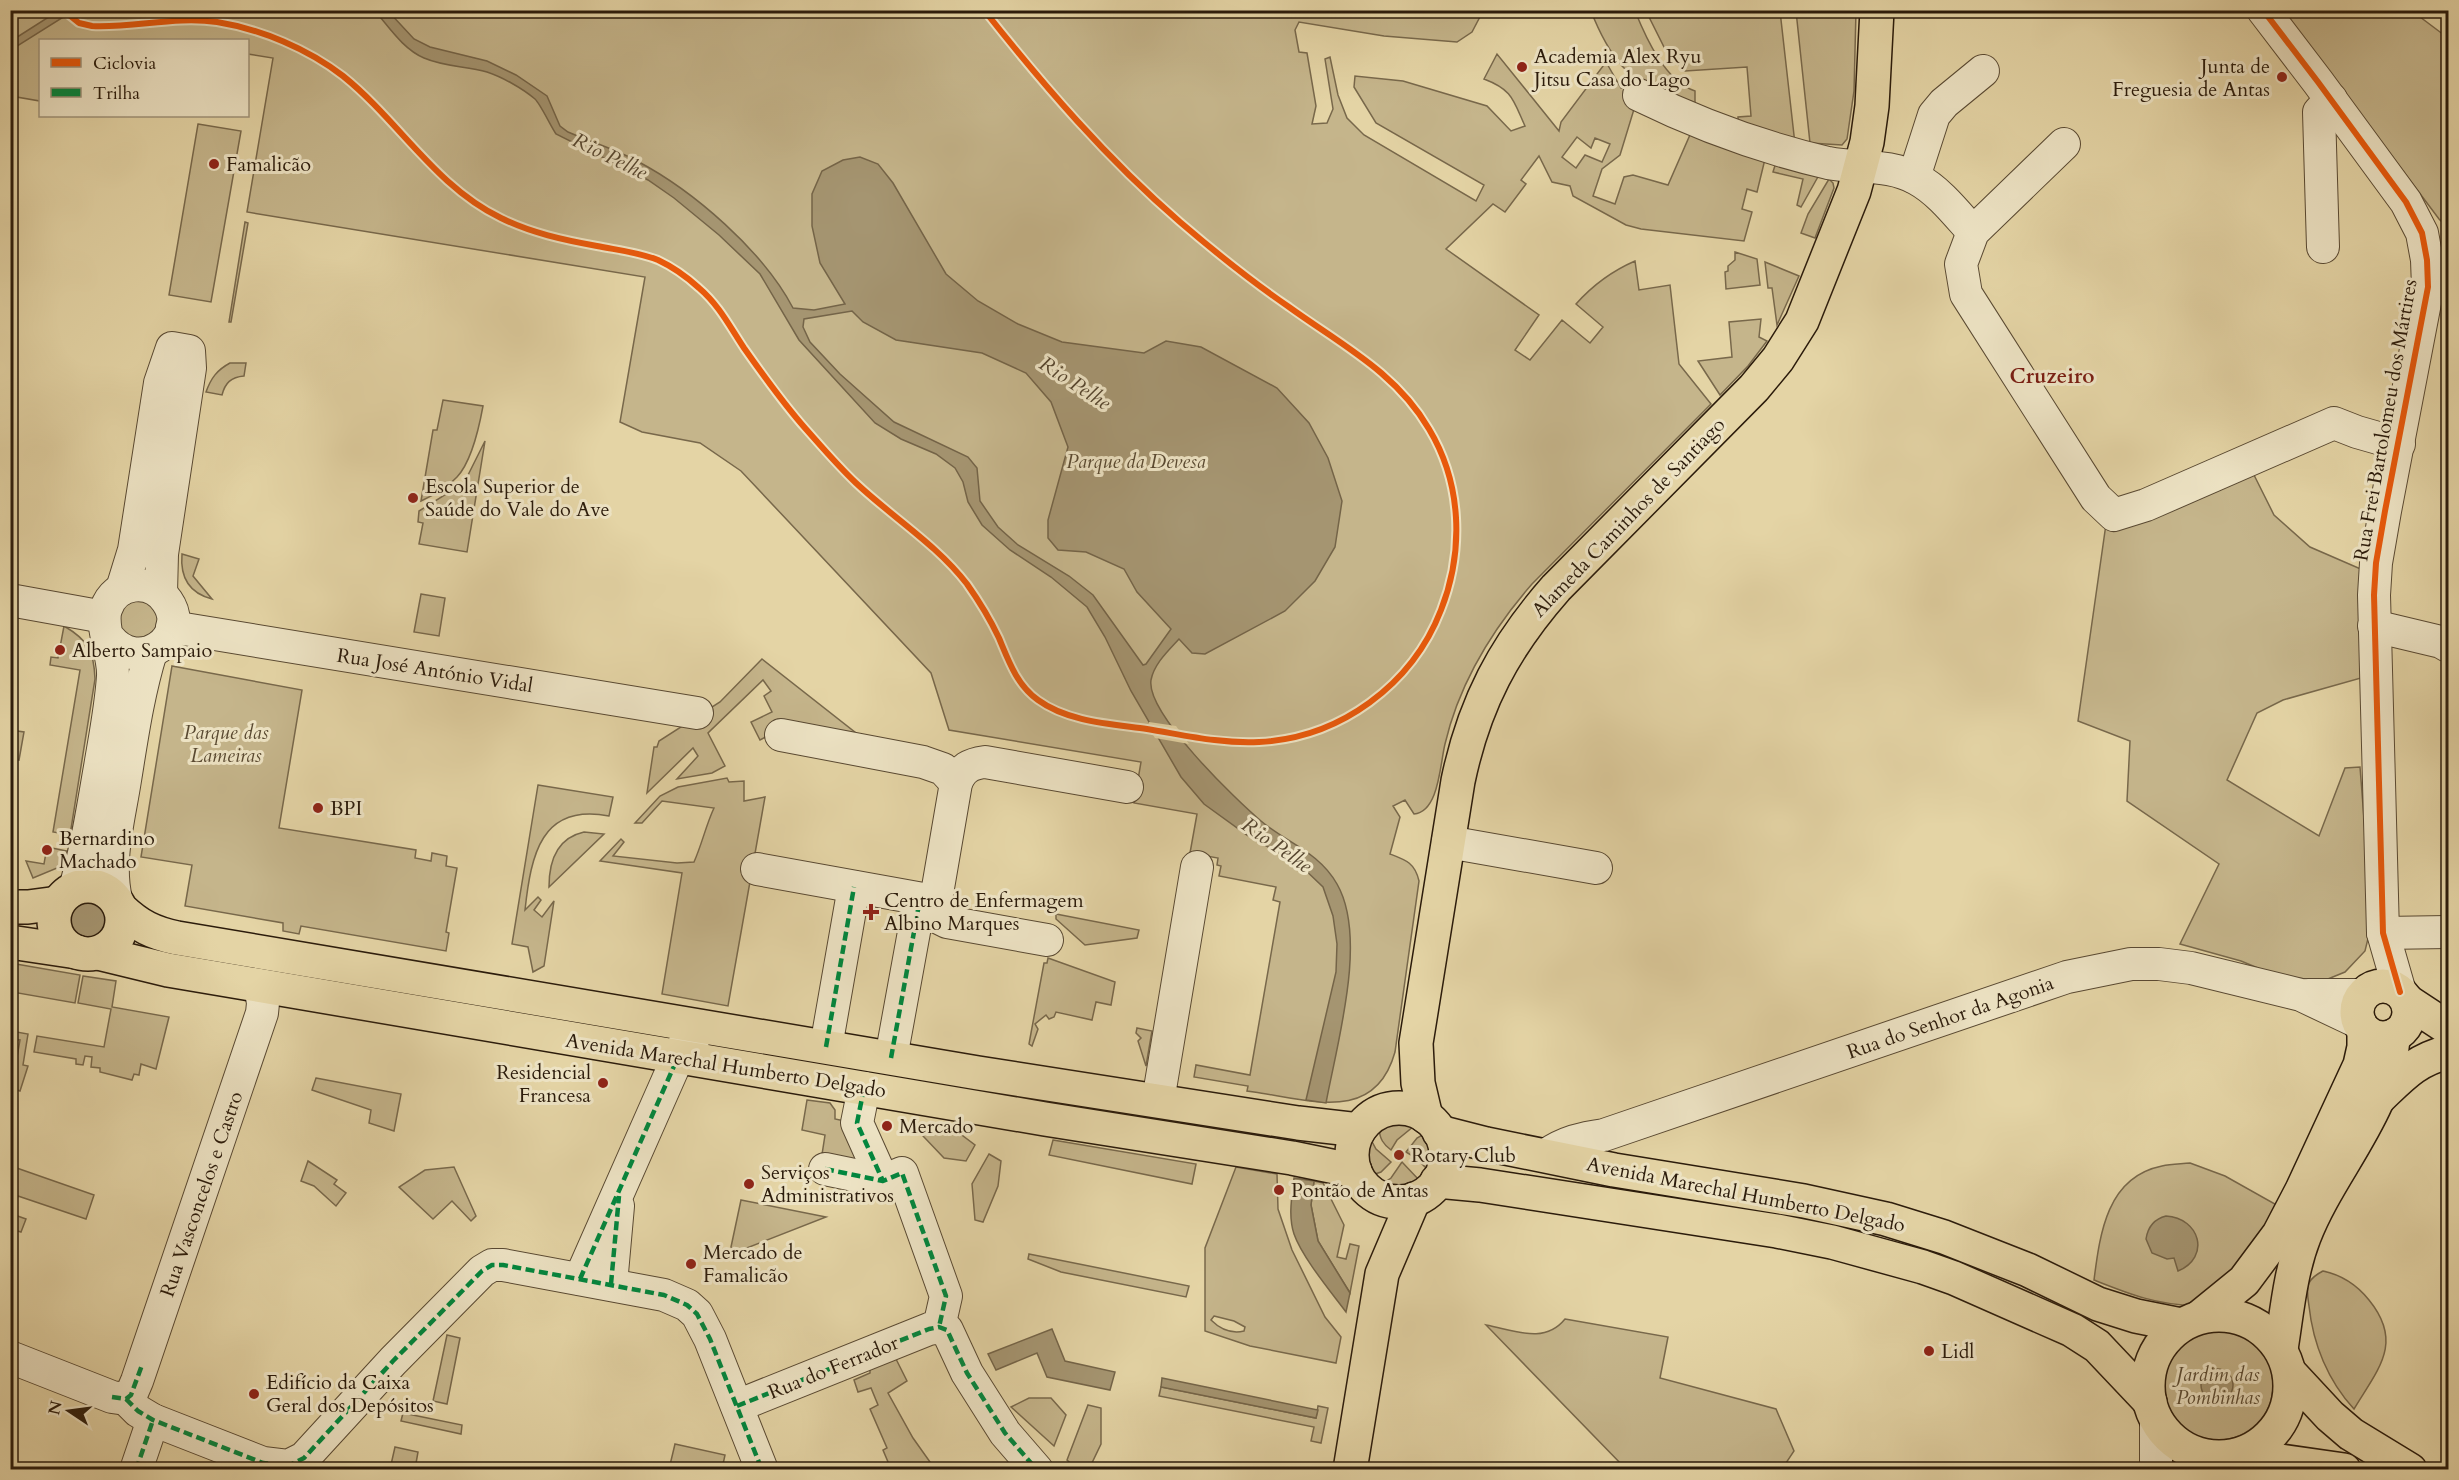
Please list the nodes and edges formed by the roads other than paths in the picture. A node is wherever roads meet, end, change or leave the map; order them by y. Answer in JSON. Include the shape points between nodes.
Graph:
{"nodes":[{"id":1,"x":1877,"y":10,"type":"edge"},
{"id":2,"x":2263,"y":10,"type":"edge"},
{"id":3,"x":1983,"y":71,"type":"dead end"},
{"id":4,"x":1639,"y":95,"type":"dead end"},
{"id":5,"x":2331,"y":99,"type":"junction"},
{"id":6,"x":2064,"y":144,"type":"dead end"},
{"id":7,"x":1861,"y":167,"type":"junction"},
{"id":8,"x":1914,"y":177,"type":"junction"},
{"id":9,"x":1973,"y":232,"type":"junction"},
{"id":10,"x":2435,"y":238,"type":"edge"},
{"id":11,"x":2323,"y":247,"type":"dead end"},
{"id":12,"x":2399,"y":444,"type":"junction"},
{"id":13,"x":122,"y":589,"type":"junction"},
{"id":14,"x":161,"y":593,"type":"junction"},
{"id":15,"x":10,"y":600,"type":"edge"},
{"id":16,"x":2374,"y":626,"type":"junction"},
{"id":17,"x":106,"y":627,"type":"junction"},
{"id":18,"x":172,"y":627,"type":"junction"},
{"id":19,"x":2448,"y":646,"type":"edge"},
{"id":20,"x":151,"y":652,"type":"junction"},
{"id":21,"x":697,"y":713,"type":"dead end"},
{"id":22,"x":781,"y":735,"type":"dead end"},
{"id":23,"x":956,"y":783,"type":"junction"},
{"id":24,"x":1127,"y":787,"type":"dead end"},
{"id":25,"x":1448,"y":842,"type":"junction"},
{"id":26,"x":1197,"y":867,"type":"dead end"},
{"id":27,"x":1596,"y":868,"type":"dead end"},
{"id":28,"x":757,"y":869,"type":"dead end"},
{"id":29,"x":854,"y":887,"type":"junction"},
{"id":30,"x":67,"y":896,"type":"junction"},
{"id":31,"x":927,"y":900,"type":"junction"},
{"id":32,"x":119,"y":904,"type":"junction"},
{"id":33,"x":10,"y":907,"type":"edge"},
{"id":34,"x":2448,"y":932,"type":"edge"},
{"id":35,"x":2383,"y":933,"type":"junction"},
{"id":36,"x":1047,"y":940,"type":"dead end"},
{"id":37,"x":10,"y":942,"type":"edge"},
{"id":38,"x":87,"y":953,"type":"junction"},
{"id":39,"x":260,"y":986,"type":"junction"},
{"id":40,"x":2382,"y":1012,"type":"junction"},
{"id":41,"x":716,"y":1028,"type":"junction"},
{"id":42,"x":2448,"y":1028,"type":"edge"},
{"id":43,"x":1416,"y":1043,"type":"junction"},
{"id":44,"x":826,"y":1047,"type":"junction"},
{"id":45,"x":2448,"y":1052,"type":"edge"},
{"id":46,"x":678,"y":1057,"type":"junction"},
{"id":47,"x":891,"y":1058,"type":"junction"},
{"id":48,"x":864,"y":1088,"type":"junction"},
{"id":49,"x":2378,"y":1099,"type":"junction"},
{"id":50,"x":1158,"y":1101,"type":"junction"},
{"id":51,"x":1369,"y":1121,"type":"junction"},
{"id":52,"x":1432,"y":1124,"type":"junction"},
{"id":53,"x":1546,"y":1155,"type":"junction"},
{"id":54,"x":825,"y":1169,"type":"dead end"},
{"id":55,"x":883,"y":1181,"type":"junction"},
{"id":56,"x":1364,"y":1183,"type":"junction"},
{"id":57,"x":619,"y":1190,"type":"junction"},
{"id":58,"x":1426,"y":1190,"type":"junction"},
{"id":59,"x":1382,"y":1274,"type":"junction"},
{"id":60,"x":580,"y":1278,"type":"junction"},
{"id":61,"x":611,"y":1284,"type":"junction"},
{"id":62,"x":2290,"y":1296,"type":"junction"},
{"id":63,"x":2191,"y":1321,"type":"junction"},
{"id":64,"x":934,"y":1328,"type":"junction"},
{"id":65,"x":10,"y":1357,"type":"edge"},
{"id":66,"x":2285,"y":1361,"type":"junction"},
{"id":67,"x":126,"y":1400,"type":"junction"},
{"id":68,"x":737,"y":1406,"type":"junction"},
{"id":69,"x":2153,"y":1411,"type":"junction"},
{"id":70,"x":2330,"y":1416,"type":"junction"},
{"id":71,"x":153,"y":1420,"type":"junction"},
{"id":72,"x":2228,"y":1460,"type":"edge"},
{"id":73,"x":136,"y":1470,"type":"edge"},
{"id":74,"x":762,"y":1470,"type":"edge"},
{"id":75,"x":1037,"y":1470,"type":"edge"},
{"id":76,"x":1350,"y":1470,"type":"edge"},
{"id":77,"x":2156,"y":1470,"type":"edge"},
{"id":78,"x":2344,"y":1470,"type":"edge"},
{"id":79,"x":2410,"y":1470,"type":"edge"}],
"edges":[{"from":1,"to":7,"type":"main road","name":"Alameda Caminhos de Santiago","via":[[1872,106]]},
{"from":2,"to":5,"type":"street","name":"Rua Frei Bartolomeu dos Mártires"},
{"from":3,"to":8,"type":"street","via":[[1934,115]]},
{"from":4,"to":7,"type":"street","via":[[1775,148]]},
{"from":5,"to":10,"type":"street","name":"Rua Frei Bartolomeu dos Mártires"},
{"from":5,"to":11,"type":"street","via":[[2319,112]]},
{"from":6,"to":9,"type":"street"},
{"from":7,"to":8,"type":"street","via":[[1883,167]]},
{"from":7,"to":25,"type":"main road","name":"Alameda Caminhos de Santiago","via":[[1845,219],[1802,321],[1778,359],[1755,388],[1556,588],[1512,643],[1487,688],[1465,747]]},
{"from":8,"to":9,"type":"street","via":[[1931,188]]},
{"from":9,"to":12,"type":"street","via":[[1961,264],[1966,294],[2096,498],[2114,515],[2146,505],[2334,423]]},
{"from":10,"to":12,"type":"street","name":"Rua Frei Bartolomeu dos Mártires","via":[[2427,260],[2428,287]]},
{"from":12,"to":16,"type":"street","name":"Rua Frei Bartolomeu dos Mártires","via":[[2376,563]]},
{"from":13,"to":14,"type":"street","via":[[138,585]]},
{"from":13,"to":14,"type":"street","via":[[134,549],[160,383],[172,348],[189,351],[190,368],[162,554]]},
{"from":13,"to":17,"type":"street","via":[[110,600]]},
{"from":14,"to":18,"type":"street","via":[[173,614]]},
{"from":15,"to":17,"type":"street"},
{"from":16,"to":19,"type":"street"},
{"from":16,"to":35,"type":"street","name":"Rua Frei Bartolomeu dos Mártires"},
{"from":17,"to":20,"type":"street","via":[[123,651]]},
{"from":17,"to":30,"type":"street","via":[[113,672],[111,697],[88,836]]},
{"from":18,"to":20,"type":"street","via":[[161,646]]},
{"from":18,"to":21,"type":"street","name":"Rua José António Vidal"},
{"from":20,"to":32,"type":"street","via":[[138,702],[115,841],[112,869]]},
{"from":22,"to":23,"type":"street","via":[[923,762],[943,769]]},
{"from":23,"to":24,"type":"street","via":[[965,768],[986,762]]},
{"from":23,"to":31,"type":"street"},
{"from":25,"to":27,"type":"street"},
{"from":25,"to":43,"type":"main road","name":"Alameda Caminhos de Santiago"},
{"from":26,"to":50,"type":"street"},
{"from":28,"to":29,"type":"street"},
{"from":29,"to":31,"type":"street"},
{"from":29,"to":44,"type":"street"},
{"from":30,"to":32,"type":"main road","via":[[86,885],[98,886]]},
{"from":30,"to":33,"type":"main road","via":[[28,907]]},
{"from":30,"to":38,"type":"main road","via":[[54,915],[54,927],[66,946]]},
{"from":31,"to":36,"type":"street","via":[[939,918],[947,922]]},
{"from":31,"to":47,"type":"street"},
{"from":32,"to":38,"type":"main road","via":[[121,931],[108,948]]},
{"from":32,"to":41,"type":"main road","name":"Avenida Marechal Humberto Delgado","via":[[137,925],[177,938]]},
{"from":34,"to":35,"type":"street"},
{"from":35,"to":40,"type":"street","name":"Rua Frei Bartolomeu dos Mártires","via":[[2371,974]]},
{"from":37,"to":38,"type":"main road","name":"Avenida Marechal Humberto Delgado"},
{"from":38,"to":39,"type":"main road","name":"Avenida Marechal Humberto Delgado"},
{"from":39,"to":46,"type":"main road","name":"Avenida Marechal Humberto Delgado"},
{"from":39,"to":67,"type":"street","name":"Rua Vasconcelos e Castro","via":[[262,1014],[137,1381]]},
{"from":40,"to":42,"type":"main road"},
{"from":40,"to":45,"type":"main road"},
{"from":40,"to":49,"type":"main road","via":[[2392,1052]]},
{"from":40,"to":53,"type":"street","name":"Rua do Senhor da Agonia","via":[[2191,968],[2122,965],[2067,977],[1976,1007],[1604,1135],[1578,1139]]},
{"from":40,"to":63,"type":"main road","via":[[2279,1234],[2244,1281]]},
{"from":41,"to":44,"type":"main road","name":"Avenida Marechal Humberto Delgado"},
{"from":41,"to":46,"type":"street","via":[[696,1035]]},
{"from":43,"to":51,"type":"main road","name":"Alameda Caminhos de Santiago","via":[[1400,1080]]},
{"from":43,"to":52,"type":"main road","name":"Alameda Caminhos de Santiago","via":[[1418,1083]]},
{"from":44,"to":47,"type":"main road","name":"Avenida Marechal Humberto Delgado"},
{"from":45,"to":49,"type":"main road","via":[[2428,1057],[2409,1069]]},
{"from":46,"to":48,"type":"main road","name":"Avenida Marechal Humberto Delgado"},
{"from":46,"to":57,"type":"street"},
{"from":47,"to":50,"type":"main road","name":"Avenida Marechal Humberto Delgado"},
{"from":48,"to":55,"type":"street","via":[[857,1123]]},
{"from":48,"to":56,"type":"main road","name":"Avenida Marechal Humberto Delgado","via":[[1292,1158]]},
{"from":49,"to":62,"type":"main road","via":[[2304,1235],[2292,1272]]},
{"from":50,"to":51,"type":"main road","name":"Avenida Marechal Humberto Delgado","via":[[1299,1124]]},
{"from":51,"to":52,"type":"main road","via":[[1398,1108],[1418,1112]]},
{"from":51,"to":56,"type":"main road","via":[[1354,1143],[1352,1157]]},
{"from":52,"to":53,"type":"main road","name":"Avenida Marechal Humberto Delgado","via":[[1486,1144]]},
{"from":52,"to":58,"type":"main road","via":[[1445,1146],[1445,1158]]},
{"from":53,"to":63,"type":"main road","name":"Avenida Marechal Humberto Delgado","via":[[1886,1219],[2028,1270],[2098,1304],[2136,1316]]},
{"from":54,"to":55,"type":"street"},
{"from":55,"to":64,"type":"street","via":[[902,1173],[946,1296]]},
{"from":56,"to":58,"type":"main road","via":[[1397,1202]]},
{"from":56,"to":59,"type":"main road"},
{"from":57,"to":60,"type":"street"},
{"from":57,"to":61,"type":"street"},
{"from":58,"to":59,"type":"main road"},
{"from":58,"to":69,"type":"main road","name":"Avenida Marechal Humberto Delgado","via":[[1480,1185],[1777,1231],[1894,1258],[1954,1278],[2072,1330],[2097,1346]]},
{"from":59,"to":76,"type":"main road"},
{"from":60,"to":61,"type":"street"},
{"from":60,"to":71,"type":"street","via":[[492,1265],[482,1271],[304,1458],[288,1466],[263,1463]]},
{"from":61,"to":68,"type":"street","via":[[664,1295],[697,1314]]},
{"from":62,"to":66,"type":"main road"},
{"from":62,"to":70,"type":"main road","via":[[2295,1326]]},
{"from":63,"to":66,"type":"main road","via":[[2224,1314],[2247,1319],[2266,1332]]},
{"from":63,"to":69,"type":"main road","via":[[2168,1336],[2157,1350],[2148,1384]]},
{"from":64,"to":68,"type":"street","name":"Rua do Ferrador"},
{"from":64,"to":75,"type":"street","via":[[947,1330],[967,1373],[1005,1433]]},
{"from":65,"to":67,"type":"street"},
{"from":66,"to":70,"type":"main road"},
{"from":66,"to":72,"type":"main road","via":[[2290,1394],[2284,1414],[2273,1432],[2257,1446]]},
{"from":67,"to":71,"type":"street"},
{"from":68,"to":74,"type":"street"},
{"from":69,"to":72,"type":"main road","via":[[2169,1436],[2186,1449]]},
{"from":69,"to":77,"type":"street"},
{"from":70,"to":79,"type":"main road","via":[[2358,1439]]},
{"from":71,"to":73,"type":"street"},
{"from":72,"to":78,"type":"main road"}]}
